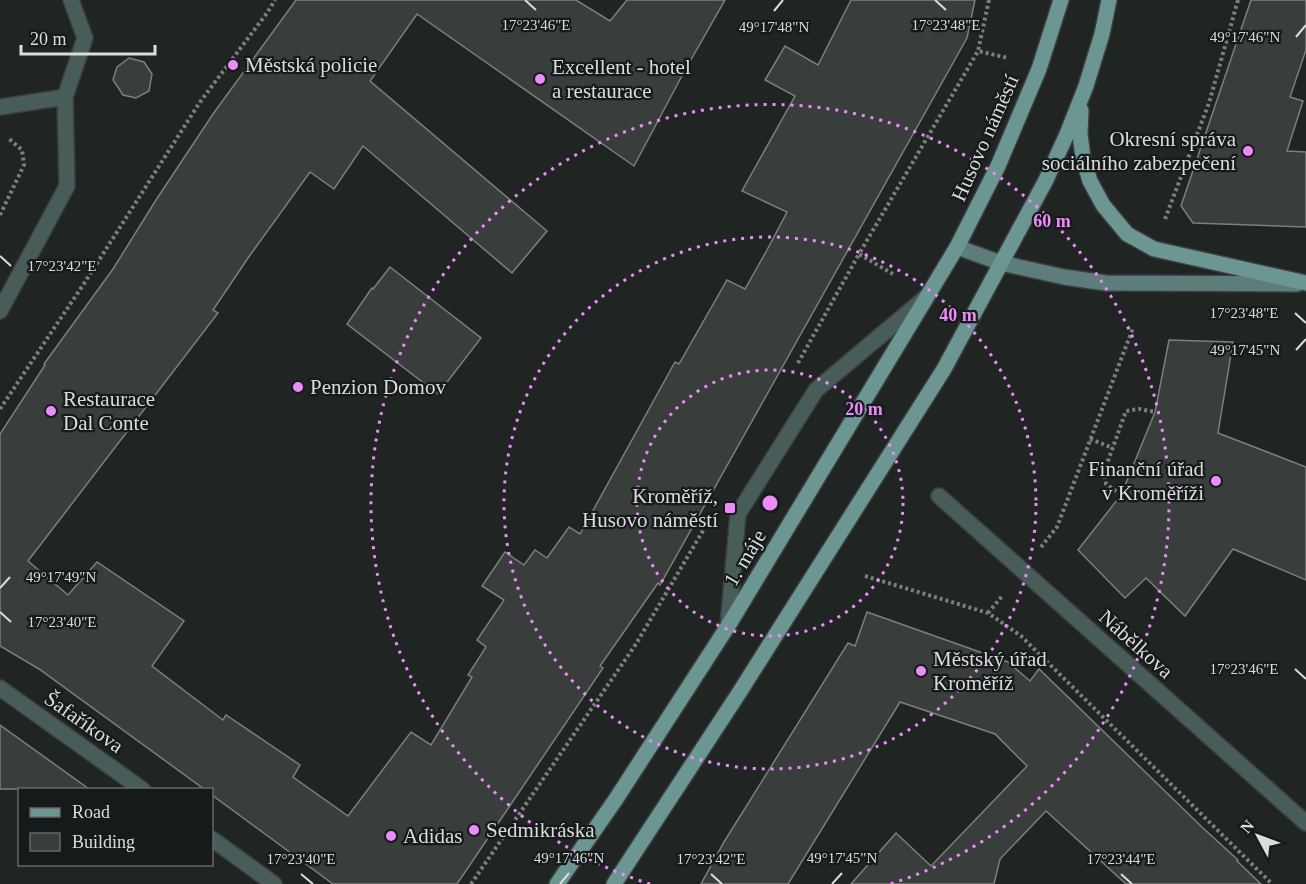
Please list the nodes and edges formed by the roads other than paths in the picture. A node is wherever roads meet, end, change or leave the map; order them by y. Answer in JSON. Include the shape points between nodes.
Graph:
{"nodes":[{"id":1,"x":71,"y":0,"type":"edge"},
{"id":2,"x":1061,"y":0,"type":"edge"},
{"id":3,"x":1109,"y":0,"type":"edge"},
{"id":4,"x":1086,"y":86,"type":"junction"},
{"id":5,"x":65,"y":97,"type":"junction"},
{"id":6,"x":0,"y":107,"type":"edge"},
{"id":7,"x":957,"y":247,"type":"junction"},
{"id":8,"x":1000,"y":263,"type":"junction"},
{"id":9,"x":1306,"y":284,"type":"edge"},
{"id":10,"x":929,"y":294,"type":"junction"},
{"id":11,"x":0,"y":311,"type":"edge"},
{"id":12,"x":939,"y":496,"type":"dead end"},
{"id":13,"x":728,"y":626,"type":"junction"},
{"id":14,"x":0,"y":688,"type":"edge"},
{"id":15,"x":142,"y":788,"type":"edge"},
{"id":16,"x":1306,"y":823,"type":"edge"},
{"id":17,"x":213,"y":840,"type":"edge"},
{"id":18,"x":274,"y":884,"type":"edge"},
{"id":19,"x":557,"y":884,"type":"edge"},
{"id":20,"x":614,"y":884,"type":"edge"}],
"edges":[{"from":1,"to":5,"type":"street","via":[[85,38]]},
{"from":2,"to":7,"type":"main road","name":"Husovo náměstí","via":[[1039,69],[998,166]]},
{"from":3,"to":4,"type":"main road"},
{"from":4,"to":8,"type":"main road","via":[[1046,180]]},
{"from":4,"to":9,"type":"main road","via":[[1080,134],[1083,158],[1103,205],[1127,234],[1154,249]]},
{"from":5,"to":6,"type":"street"},
{"from":5,"to":11,"type":"street","via":[[67,186]]},
{"from":7,"to":8,"type":"main road"},
{"from":7,"to":10,"type":"main road","name":"1. máje"},
{"from":8,"to":9,"type":"main road","via":[[1106,283]]},
{"from":8,"to":20,"type":"main road","via":[[938,379]]},
{"from":10,"to":13,"type":"main road","name":"1. máje"},
{"from":10,"to":13,"type":"street","via":[[816,390],[738,514]]},
{"from":12,"to":16,"type":"street","name":"Nábělkova"},
{"from":13,"to":19,"type":"main road","name":"1. máje"},
{"from":14,"to":15,"type":"street","name":"Šafaříkova"},
{"from":17,"to":18,"type":"street"}]}
